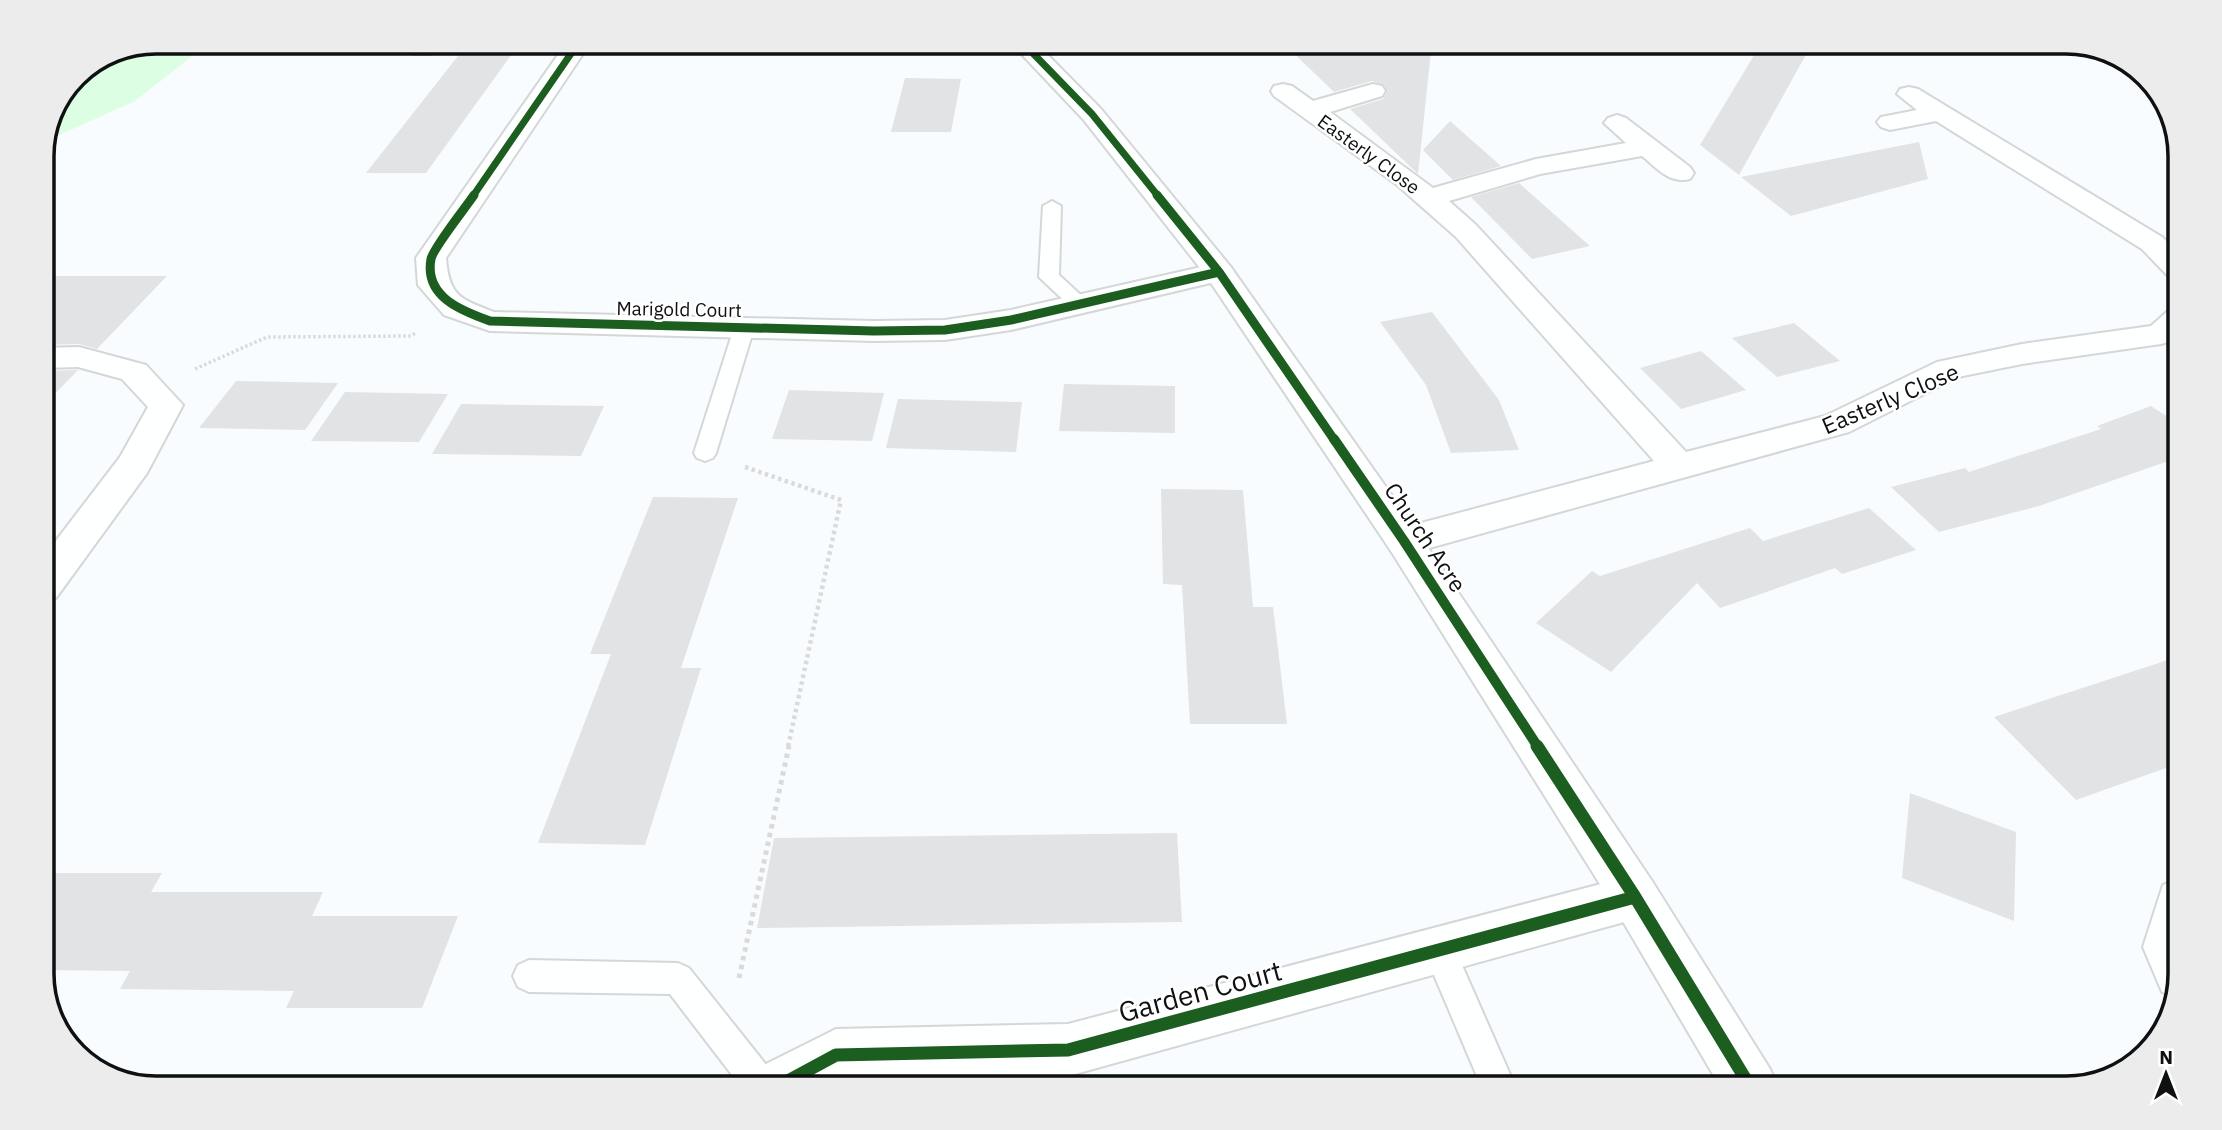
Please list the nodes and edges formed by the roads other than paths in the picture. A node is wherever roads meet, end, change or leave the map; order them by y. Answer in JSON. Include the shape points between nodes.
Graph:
{"nodes":[{"id":1,"x":571,"y":54,"type":"edge"},
{"id":2,"x":1034,"y":54,"type":"edge"},
{"id":3,"x":1283,"y":91,"type":"dead end"},
{"id":4,"x":1373,"y":91,"type":"dead end"},
{"id":5,"x":1909,"y":94,"type":"dead end"},
{"id":6,"x":1310,"y":110,"type":"junction"},
{"id":7,"x":1940,"y":113,"type":"junction"},
{"id":8,"x":1890,"y":122,"type":"dead end"},
{"id":9,"x":1618,"y":123,"type":"dead end"},
{"id":10,"x":1647,"y":147,"type":"junction"},
{"id":11,"x":1680,"y":173,"type":"dead end"},
{"id":12,"x":1428,"y":198,"type":"junction"},
{"id":13,"x":1052,"y":206,"type":"dead end"},
{"id":14,"x":2168,"y":259,"type":"edge"},
{"id":15,"x":1219,"y":272,"type":"junction"},
{"id":16,"x":1079,"y":304,"type":"junction"},
{"id":17,"x":744,"y":328,"type":"junction"},
{"id":18,"x":2168,"y":328,"type":"edge"},
{"id":19,"x":54,"y":358,"type":"edge"},
{"id":20,"x":705,"y":453,"type":"road end"},
{"id":21,"x":1680,"y":468,"type":"junction"},
{"id":22,"x":1404,"y":541,"type":"junction"},
{"id":23,"x":54,"y":572,"type":"edge"},
{"id":24,"x":1635,"y":897,"type":"junction"},
{"id":25,"x":1439,"y":949,"type":"junction"},
{"id":26,"x":529,"y":976,"type":"dead end"},
{"id":27,"x":754,"y":1076,"type":"edge"},
{"id":28,"x":797,"y":1076,"type":"edge"},
{"id":29,"x":1494,"y":1076,"type":"edge"},
{"id":30,"x":1744,"y":1076,"type":"edge"}],
"edges":[{"from":1,"to":17,"type":"street","name":"Marigold Court","via":[[431,258],[433,285],[455,308],[489,321]]},
{"from":2,"to":15,"type":"street","name":"Church Acre","via":[[1092,114]]},
{"from":3,"to":6,"type":"street","name":"Easterly Close"},
{"from":4,"to":6,"type":"street","name":"Easterly Close"},
{"from":5,"to":7,"type":"street"},
{"from":6,"to":12,"type":"street","name":"Easterly Close"},
{"from":7,"to":8,"type":"street"},
{"from":7,"to":14,"type":"street","via":[[2152,243]]},
{"from":9,"to":10,"type":"street"},
{"from":10,"to":11,"type":"street"},
{"from":10,"to":12,"type":"street","name":"Easterly Close","via":[[1536,167]]},
{"from":12,"to":21,"type":"street","name":"Easterly Close","via":[[1466,231]]},
{"from":13,"to":16,"type":"lane","via":[[1049,277]]},
{"from":15,"to":16,"type":"street","name":"Marigold Court"},
{"from":15,"to":22,"type":"street","name":"Church Acre"},
{"from":16,"to":17,"type":"street","name":"Marigold Court","via":[[945,330]]},
{"from":17,"to":20,"type":"lane"},
{"from":18,"to":21,"type":"street","name":"Easterly Close","via":[[2161,334],[1949,369],[1837,424]]},
{"from":19,"to":23,"type":"street","via":[[79,357],[134,372],[166,405],[134,464]]},
{"from":21,"to":22,"type":"street","name":"Easterly Close"},
{"from":22,"to":24,"type":"street","name":"Church Acre"},
{"from":24,"to":25,"type":"street","name":"Garden Court"},
{"from":24,"to":30,"type":"street","name":"Church Acre"},
{"from":25,"to":28,"type":"street","name":"Garden Court","via":[[1069,1051],[836,1055]]},
{"from":25,"to":29,"type":"lane"},
{"from":26,"to":27,"type":"lane","via":[[678,979]]}]}
